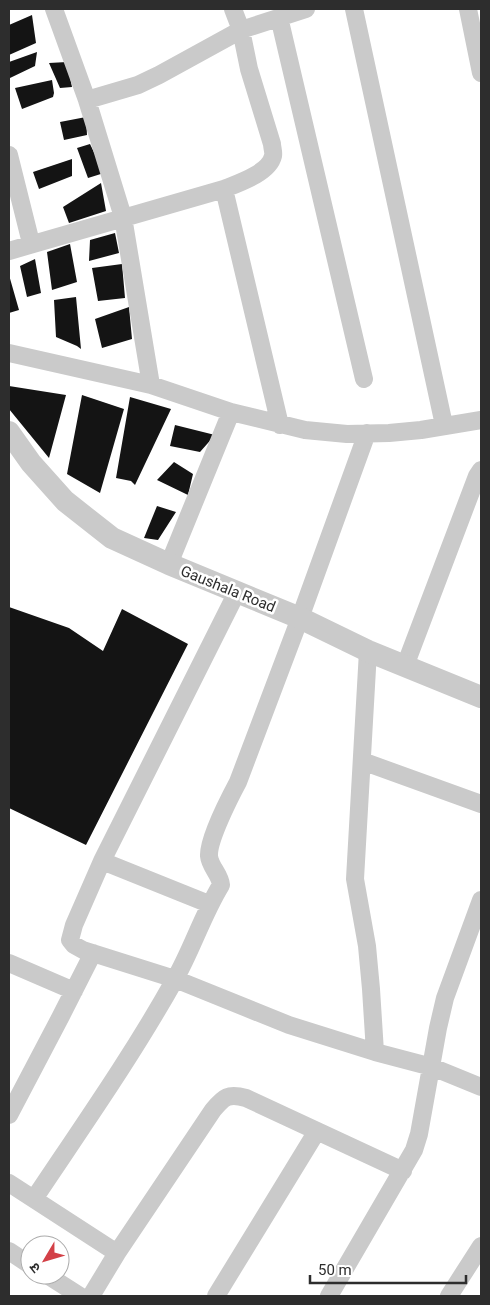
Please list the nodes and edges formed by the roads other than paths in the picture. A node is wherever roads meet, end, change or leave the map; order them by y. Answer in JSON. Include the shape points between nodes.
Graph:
{"nodes":[{"id":1,"x":54,"y":9,"type":"edge"},
{"id":2,"x":233,"y":9,"type":"edge"},
{"id":3,"x":306,"y":9,"type":"edge"},
{"id":4,"x":354,"y":9,"type":"edge"},
{"id":5,"x":468,"y":9,"type":"edge"},
{"id":6,"x":279,"y":17,"type":"junction"},
{"id":7,"x":241,"y":30,"type":"junction"},
{"id":8,"x":481,"y":74,"type":"edge"},
{"id":9,"x":87,"y":100,"type":"junction"},
{"id":10,"x":9,"y":155,"type":"edge"},
{"id":11,"x":224,"y":189,"type":"junction"},
{"id":12,"x":123,"y":217,"type":"junction"},
{"id":13,"x":31,"y":243,"type":"junction"},
{"id":14,"x":9,"y":251,"type":"edge"},
{"id":15,"x":9,"y":353,"type":"edge"},
{"id":16,"x":364,"y":379,"type":"dead end"},
{"id":17,"x":151,"y":385,"type":"junction"},
{"id":18,"x":231,"y":412,"type":"junction"},
{"id":19,"x":481,"y":420,"type":"edge"},
{"id":20,"x":280,"y":425,"type":"junction"},
{"id":21,"x":444,"y":425,"type":"junction"},
{"id":22,"x":9,"y":432,"type":"edge"},
{"id":23,"x":367,"y":434,"type":"junction"},
{"id":24,"x":481,"y":470,"type":"edge"},
{"id":25,"x":168,"y":564,"type":"junction"},
{"id":26,"x":237,"y":592,"type":"junction"},
{"id":27,"x":300,"y":618,"type":"junction"},
{"id":28,"x":368,"y":651,"type":"junction"},
{"id":29,"x":405,"y":666,"type":"junction"},
{"id":30,"x":481,"y":697,"type":"edge"},
{"id":31,"x":362,"y":761,"type":"junction"},
{"id":32,"x":481,"y":804,"type":"edge"},
{"id":33,"x":102,"y":861,"type":"junction"},
{"id":34,"x":481,"y":900,"type":"edge"},
{"id":35,"x":209,"y":904,"type":"junction"},
{"id":36,"x":93,"y":953,"type":"junction"},
{"id":37,"x":9,"y":963,"type":"edge"},
{"id":38,"x":175,"y":979,"type":"junction"},
{"id":39,"x":74,"y":990,"type":"junction"},
{"id":40,"x":375,"y":1052,"type":"junction"},
{"id":41,"x":432,"y":1067,"type":"junction"},
{"id":42,"x":481,"y":1087,"type":"edge"},
{"id":43,"x":9,"y":1115,"type":"edge"},
{"id":44,"x":317,"y":1131,"type":"junction"},
{"id":45,"x":403,"y":1171,"type":"junction"},
{"id":46,"x":9,"y":1183,"type":"edge"},
{"id":47,"x":34,"y":1199,"type":"junction"},
{"id":48,"x":481,"y":1246,"type":"edge"},
{"id":49,"x":9,"y":1251,"type":"edge"},
{"id":50,"x":117,"y":1253,"type":"junction"},
{"id":51,"x":20,"y":1258,"type":"edge"},
{"id":52,"x":63,"y":1285,"type":"edge"},
{"id":53,"x":80,"y":1296,"type":"edge"},
{"id":54,"x":91,"y":1296,"type":"edge"},
{"id":55,"x":216,"y":1296,"type":"edge"},
{"id":56,"x":329,"y":1296,"type":"edge"},
{"id":57,"x":449,"y":1296,"type":"edge"}],
"edges":[{"from":1,"to":9,"type":"street"},
{"from":2,"to":7,"type":"street"},
{"from":3,"to":6,"type":"street"},
{"from":4,"to":21,"type":"street"},
{"from":5,"to":8,"type":"street"},
{"from":6,"to":7,"type":"street"},
{"from":6,"to":16,"type":"street"},
{"from":7,"to":9,"type":"street","via":[[138,85]]},
{"from":7,"to":11,"type":"street","via":[[273,157],[253,178]]},
{"from":9,"to":12,"type":"street"},
{"from":10,"to":13,"type":"street"},
{"from":11,"to":12,"type":"street"},
{"from":11,"to":20,"type":"street"},
{"from":12,"to":13,"type":"street"},
{"from":12,"to":17,"type":"street"},
{"from":13,"to":14,"type":"street"},
{"from":15,"to":17,"type":"street"},
{"from":17,"to":18,"type":"street"},
{"from":18,"to":20,"type":"street"},
{"from":18,"to":25,"type":"street"},
{"from":19,"to":21,"type":"street"},
{"from":20,"to":23,"type":"street"},
{"from":21,"to":23,"type":"street"},
{"from":22,"to":25,"type":"street","name":"Gaushala Road","via":[[65,501],[112,538]]},
{"from":23,"to":27,"type":"street"},
{"from":24,"to":29,"type":"street"},
{"from":25,"to":26,"type":"street","name":"Gaushala Road"},
{"from":26,"to":27,"type":"street","name":"Gaushala Road"},
{"from":26,"to":33,"type":"street"},
{"from":27,"to":28,"type":"street","name":"Gaushala Road"},
{"from":27,"to":35,"type":"street","via":[[210,849],[209,858],[221,885]]},
{"from":28,"to":29,"type":"street","name":"Gaushala Road"},
{"from":28,"to":31,"type":"street"},
{"from":29,"to":30,"type":"street","name":"Gaushala Road"},
{"from":31,"to":32,"type":"street"},
{"from":31,"to":40,"type":"street","via":[[355,879],[367,946]]},
{"from":33,"to":35,"type":"street"},
{"from":33,"to":36,"type":"street","via":[[70,935],[74,945]]},
{"from":34,"to":41,"type":"street","via":[[446,998]]},
{"from":35,"to":38,"type":"street"},
{"from":36,"to":38,"type":"street"},
{"from":36,"to":39,"type":"street"},
{"from":37,"to":39,"type":"street"},
{"from":38,"to":40,"type":"street","via":[[289,1025]]},
{"from":38,"to":47,"type":"street","via":[[119,1073]]},
{"from":39,"to":43,"type":"street"},
{"from":40,"to":41,"type":"street"},
{"from":41,"to":42,"type":"street"},
{"from":41,"to":45,"type":"street","via":[[419,1134]]},
{"from":44,"to":45,"type":"street"},
{"from":44,"to":50,"type":"street","via":[[246,1098],[236,1095],[224,1098]]},
{"from":44,"to":55,"type":"street"},
{"from":45,"to":56,"type":"street"},
{"from":46,"to":47,"type":"street"},
{"from":47,"to":50,"type":"street"},
{"from":48,"to":57,"type":"street"},
{"from":49,"to":51,"type":"street"},
{"from":50,"to":54,"type":"street"},
{"from":52,"to":53,"type":"street"}]}
